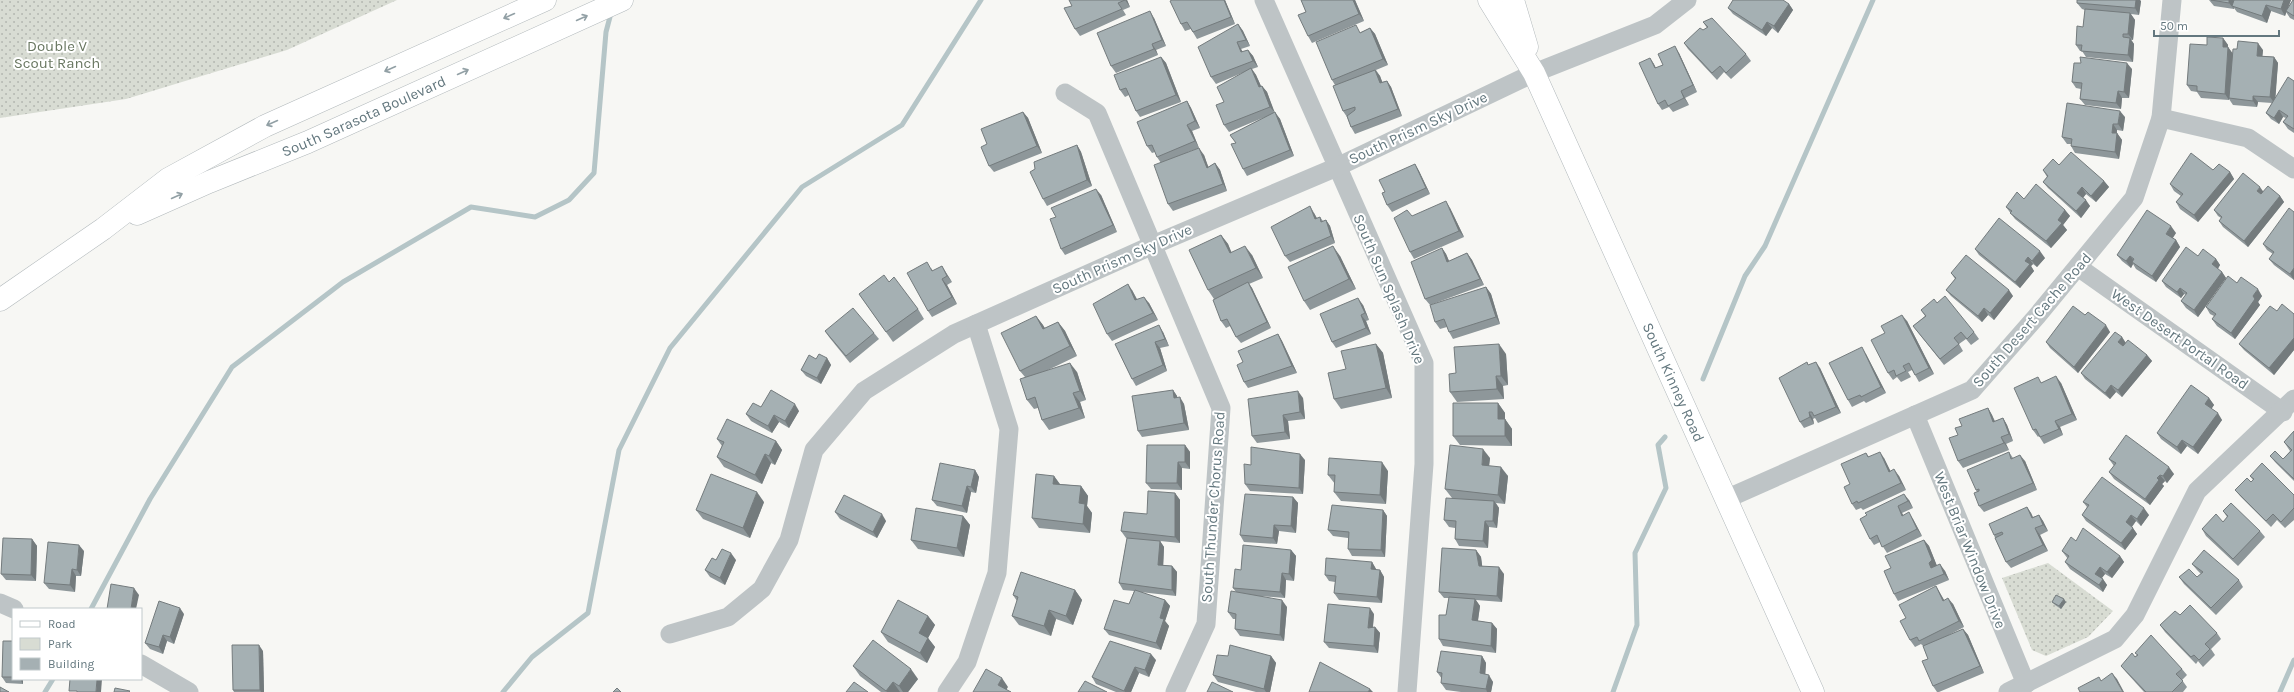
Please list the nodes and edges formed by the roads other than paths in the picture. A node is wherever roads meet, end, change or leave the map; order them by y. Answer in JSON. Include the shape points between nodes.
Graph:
{"nodes":[{"id":1,"x":544,"y":0,"type":"edge"},
{"id":2,"x":622,"y":0,"type":"edge"},
{"id":3,"x":1264,"y":0,"type":"edge"},
{"id":4,"x":1489,"y":0,"type":"edge"},
{"id":5,"x":1513,"y":0,"type":"edge"},
{"id":6,"x":1687,"y":0,"type":"edge"},
{"id":7,"x":2172,"y":0,"type":"edge"},
{"id":8,"x":1534,"y":73,"type":"junction"},
{"id":9,"x":1065,"y":93,"type":"dead end"},
{"id":10,"x":2161,"y":118,"type":"junction"},
{"id":11,"x":1337,"y":167,"type":"junction"},
{"id":12,"x":2294,"y":169,"type":"edge"},
{"id":13,"x":103,"y":230,"type":"junction"},
{"id":14,"x":1153,"y":245,"type":"junction"},
{"id":15,"x":2078,"y":267,"type":"junction"},
{"id":16,"x":0,"y":300,"type":"edge"},
{"id":17,"x":976,"y":324,"type":"junction"},
{"id":18,"x":2288,"y":405,"type":"edge"},
{"id":19,"x":1915,"y":415,"type":"junction"},
{"id":20,"x":1726,"y":499,"type":"junction"},
{"id":21,"x":0,"y":603,"type":"edge"},
{"id":22,"x":12,"y":608,"type":"edge"},
{"id":23,"x":670,"y":634,"type":"dead end"},
{"id":24,"x":142,"y":665,"type":"edge"},
{"id":25,"x":2026,"y":684,"type":"junction"},
{"id":26,"x":189,"y":692,"type":"edge"},
{"id":27,"x":947,"y":692,"type":"edge"},
{"id":28,"x":1175,"y":692,"type":"edge"},
{"id":29,"x":1407,"y":692,"type":"edge"},
{"id":30,"x":1813,"y":692,"type":"edge"},
{"id":31,"x":2008,"y":692,"type":"edge"}],
"edges":[{"from":1,"to":13,"type":"street","name":"South Sarasota Boulevard","one_way":true,"via":[[265,126],[168,179]]},
{"from":13,"to":2,"type":"street","name":"South Sarasota Boulevard","one_way":true,"via":[[209,182],[315,139]]},
{"from":3,"to":11,"type":"street","name":"South Sun Splash Drive"},
{"from":4,"to":8,"type":"street","name":"South Kinney Road"},
{"from":5,"to":8,"type":"street","name":"South Kinney Road"},
{"from":6,"to":8,"type":"street","name":"South Prism Sky Drive","via":[[1655,25]]},
{"from":7,"to":10,"type":"street","name":"South Desert Cache Road"},
{"from":8,"to":11,"type":"street","name":"South Prism Sky Drive"},
{"from":8,"to":20,"type":"street","name":"South Kinney Road"},
{"from":9,"to":14,"type":"street","name":"South Thunder Chorus Road","via":[[1097,113]]},
{"from":10,"to":12,"type":"street","via":[[2248,138]]},
{"from":10,"to":15,"type":"street","name":"South Desert Cache Road","via":[[2134,198]]},
{"from":11,"to":14,"type":"street","name":"South Prism Sky Drive"},
{"from":11,"to":29,"type":"street","name":"South Sun Splash Drive","via":[[1424,363],[1424,464]]},
{"from":13,"to":16,"type":"street","name":"South Sarasota Boulevard"},
{"from":14,"to":17,"type":"street","name":"South Prism Sky Drive"},
{"from":14,"to":28,"type":"street","name":"South Thunder Chorus Road","via":[[1221,408],[1206,624]]},
{"from":15,"to":18,"type":"street","name":"West Desert Portal Road"},
{"from":15,"to":19,"type":"street","name":"South Desert Cache Road","via":[[1972,390]]},
{"from":17,"to":23,"type":"street","name":"South Prism Sky Drive","via":[[954,334],[864,391],[814,450],[789,540],[762,589],[728,617]]},
{"from":17,"to":27,"type":"street","via":[[1009,429],[997,573],[967,662]]},
{"from":18,"to":25,"type":"street","via":[[2196,491],[2135,616],[2115,639]]},
{"from":19,"to":20,"type":"street","name":"South Desert Cache Road"},
{"from":19,"to":25,"type":"street","name":"West Briar Window Drive"},
{"from":20,"to":30,"type":"street","name":"South Kinney Road"},
{"from":21,"to":22,"type":"street"},
{"from":24,"to":26,"type":"street"},
{"from":25,"to":31,"type":"street"}]}
